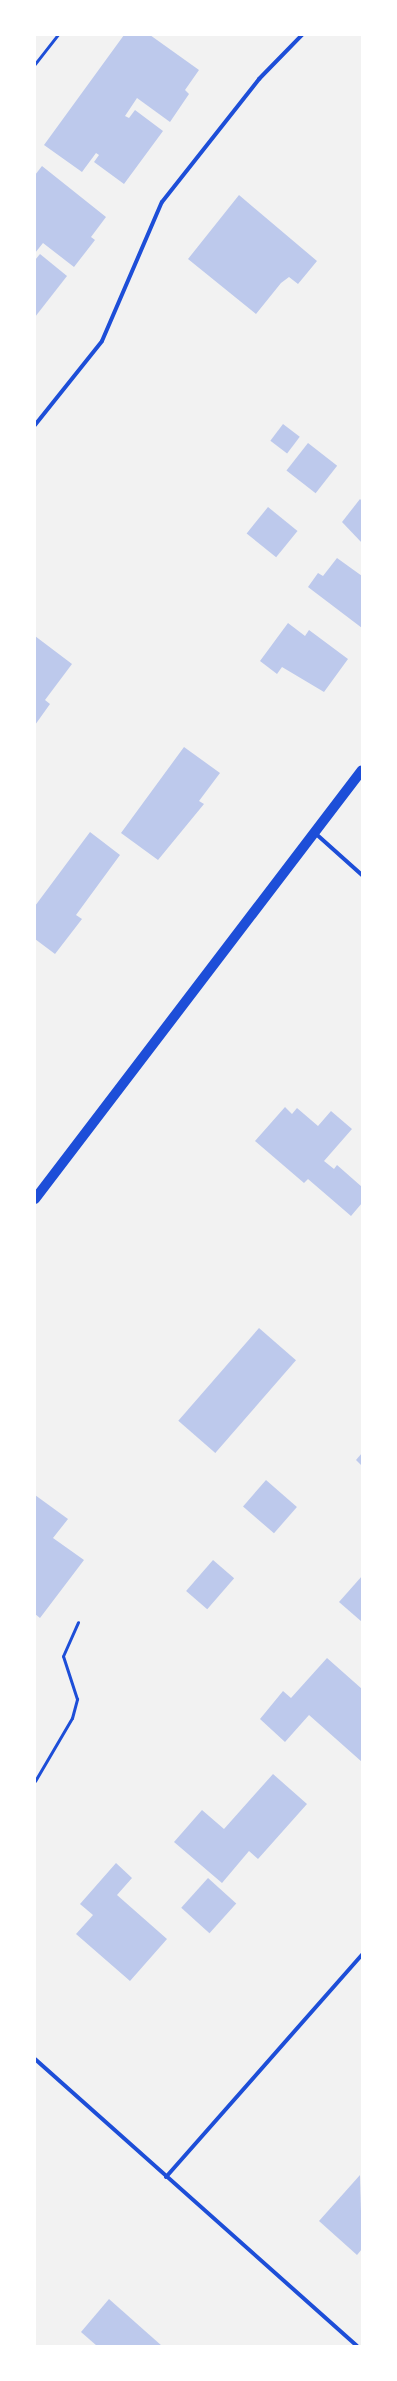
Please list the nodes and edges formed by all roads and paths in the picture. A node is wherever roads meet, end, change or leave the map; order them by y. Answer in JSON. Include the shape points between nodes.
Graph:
{"nodes":[{"id":1,"x":58,"y":35,"type":"edge"},
{"id":2,"x":302,"y":35,"type":"edge"},
{"id":3,"x":35,"y":64,"type":"edge"},
{"id":4,"x":35,"y":426,"type":"edge"},
{"id":5,"x":362,"y":770,"type":"edge"},
{"id":6,"x":314,"y":833,"type":"junction"},
{"id":7,"x":362,"y":875,"type":"edge"},
{"id":8,"x":35,"y":1200,"type":"edge"},
{"id":9,"x":78,"y":1622,"type":"dead end"},
{"id":10,"x":35,"y":1781,"type":"edge"},
{"id":11,"x":362,"y":1955,"type":"edge"},
{"id":12,"x":35,"y":2059,"type":"edge"},
{"id":13,"x":166,"y":2177,"type":"junction"},
{"id":14,"x":357,"y":2346,"type":"edge"}],
"edges":[{"from":1,"to":3,"type":"path"},
{"from":2,"to":4,"type":"street","via":[[259,79],[162,202],[102,341]]},
{"from":5,"to":6,"type":"main road"},
{"from":6,"to":7,"type":"street"},
{"from":6,"to":8,"type":"main road"},
{"from":9,"to":10,"type":"lane","via":[[63,1656],[77,1699],[72,1718]]},
{"from":11,"to":13,"type":"street"},
{"from":12,"to":13,"type":"street"},
{"from":13,"to":14,"type":"street"}]}
